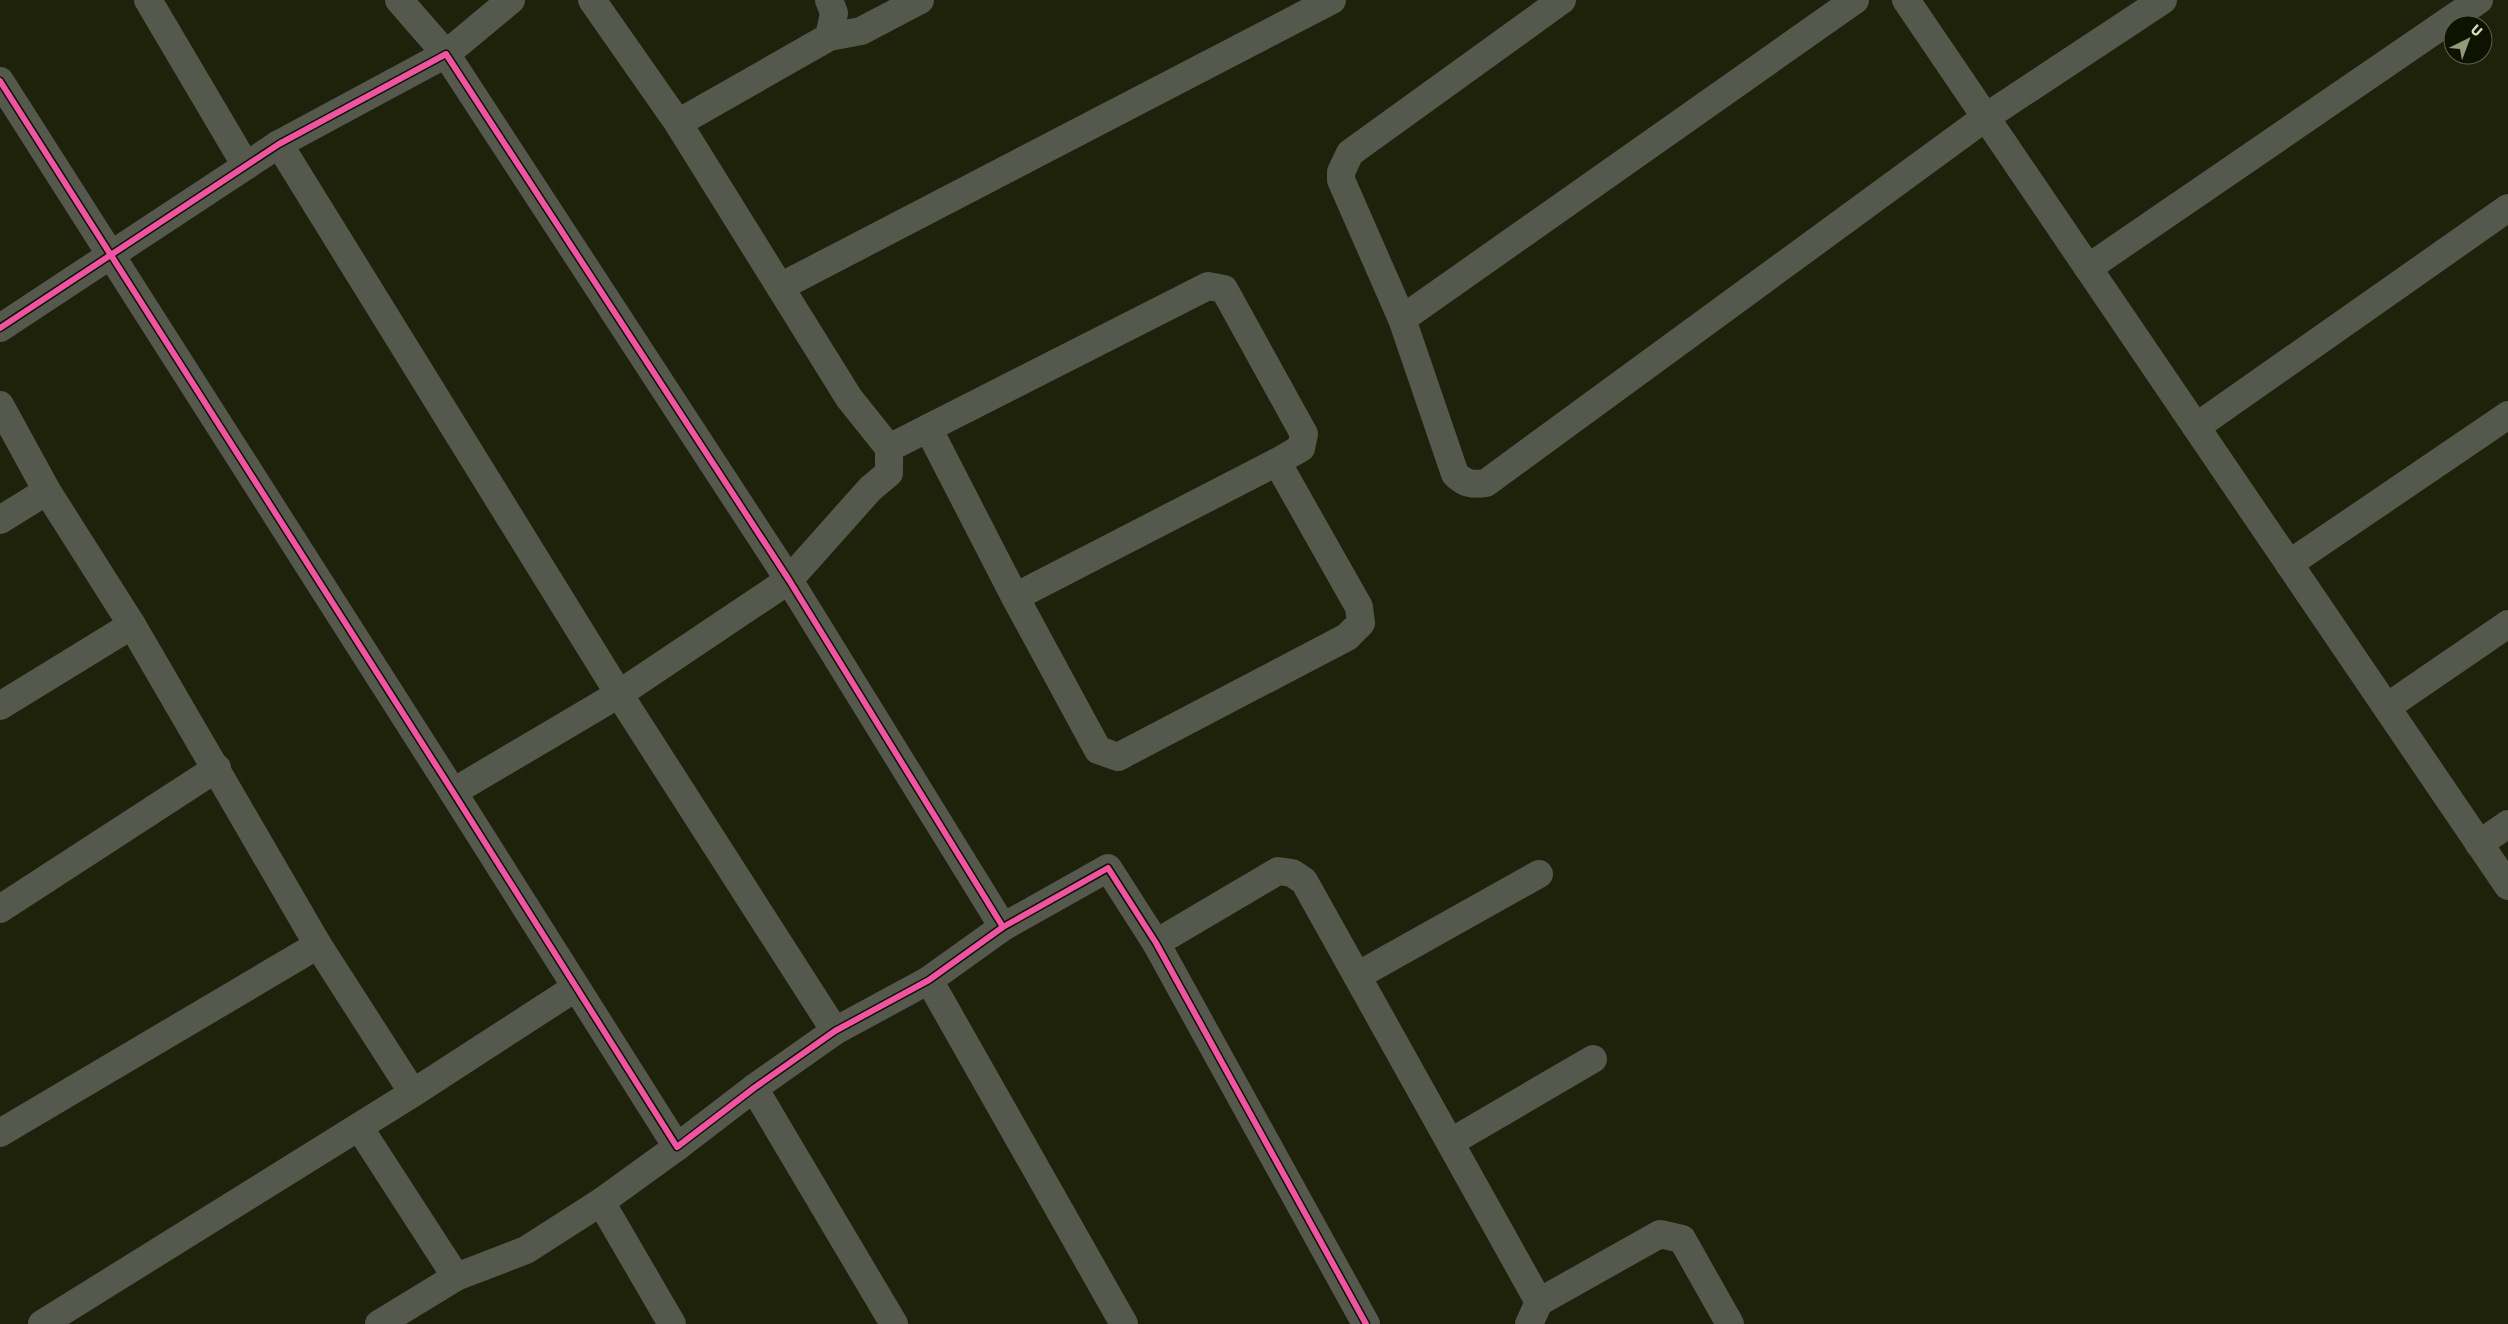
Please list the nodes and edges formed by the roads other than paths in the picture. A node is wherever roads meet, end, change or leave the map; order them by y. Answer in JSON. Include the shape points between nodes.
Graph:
{"nodes":[{"id":1,"x":148,"y":0,"type":"edge"},
{"id":2,"x":399,"y":0,"type":"edge"},
{"id":3,"x":511,"y":0,"type":"edge"},
{"id":4,"x":592,"y":0,"type":"edge"},
{"id":5,"x":830,"y":0,"type":"edge"},
{"id":6,"x":920,"y":0,"type":"edge"},
{"id":7,"x":1332,"y":0,"type":"edge"},
{"id":8,"x":1562,"y":0,"type":"edge"},
{"id":9,"x":1855,"y":0,"type":"edge"},
{"id":10,"x":1906,"y":0,"type":"edge"},
{"id":11,"x":2163,"y":0,"type":"edge"},
{"id":12,"x":2479,"y":0,"type":"edge"},
{"id":13,"x":830,"y":37,"type":"junction"},
{"id":14,"x":446,"y":54,"type":"junction"},
{"id":15,"x":0,"y":81,"type":"edge"},
{"id":16,"x":1986,"y":118,"type":"junction"},
{"id":17,"x":678,"y":123,"type":"junction"},
{"id":18,"x":280,"y":144,"type":"junction"},
{"id":19,"x":246,"y":166,"type":"junction"},
{"id":20,"x":2508,"y":208,"type":"edge"},
{"id":21,"x":109,"y":255,"type":"junction"},
{"id":22,"x":2088,"y":268,"type":"junction"},
{"id":23,"x":780,"y":287,"type":"junction"},
{"id":24,"x":1402,"y":320,"type":"junction"},
{"id":25,"x":0,"y":328,"type":"edge"},
{"id":26,"x":0,"y":405,"type":"edge"},
{"id":27,"x":2508,"y":415,"type":"edge"},
{"id":28,"x":2196,"y":427,"type":"junction"},
{"id":29,"x":928,"y":428,"type":"junction"},
{"id":30,"x":888,"y":448,"type":"junction"},
{"id":31,"x":1277,"y":462,"type":"junction"},
{"id":32,"x":47,"y":491,"type":"junction"},
{"id":33,"x":0,"y":520,"type":"edge"},
{"id":34,"x":2289,"y":564,"type":"junction"},
{"id":35,"x":789,"y":580,"type":"junction"},
{"id":36,"x":1015,"y":597,"type":"junction"},
{"id":37,"x":2508,"y":624,"type":"edge"},
{"id":38,"x":132,"y":625,"type":"junction"},
{"id":39,"x":619,"y":694,"type":"junction"},
{"id":40,"x":0,"y":706,"type":"edge"},
{"id":41,"x":2387,"y":707,"type":"junction"},
{"id":42,"x":217,"y":768,"type":"junction"},
{"id":43,"x":453,"y":792,"type":"junction"},
{"id":44,"x":2508,"y":824,"type":"edge"},
{"id":45,"x":2480,"y":844,"type":"junction"},
{"id":46,"x":1540,"y":874,"type":"dead end"},
{"id":47,"x":2508,"y":886,"type":"edge"},
{"id":48,"x":0,"y":908,"type":"edge"},
{"id":49,"x":1003,"y":927,"type":"junction"},
{"id":50,"x":1156,"y":943,"type":"junction"},
{"id":51,"x":318,"y":945,"type":"junction"},
{"id":52,"x":1358,"y":976,"type":"junction"},
{"id":53,"x":929,"y":980,"type":"junction"},
{"id":54,"x":575,"y":988,"type":"junction"},
{"id":55,"x":835,"y":1031,"type":"junction"},
{"id":56,"x":1594,"y":1059,"type":"dead end"},
{"id":57,"x":754,"y":1088,"type":"junction"},
{"id":58,"x":413,"y":1093,"type":"junction"},
{"id":59,"x":359,"y":1126,"type":"junction"},
{"id":60,"x":0,"y":1133,"type":"edge"},
{"id":61,"x":1451,"y":1142,"type":"junction"},
{"id":62,"x":677,"y":1147,"type":"junction"},
{"id":63,"x":601,"y":1202,"type":"junction"},
{"id":64,"x":456,"y":1277,"type":"junction"},
{"id":65,"x":1534,"y":1313,"type":"edge"},
{"id":66,"x":42,"y":1324,"type":"edge"},
{"id":67,"x":379,"y":1324,"type":"edge"},
{"id":68,"x":672,"y":1324,"type":"edge"},
{"id":69,"x":894,"y":1324,"type":"edge"},
{"id":70,"x":1124,"y":1324,"type":"edge"},
{"id":71,"x":1366,"y":1324,"type":"edge"},
{"id":72,"x":1730,"y":1324,"type":"edge"}],
"edges":[{"from":1,"to":19,"type":"street"},
{"from":2,"to":14,"type":"street"},
{"from":3,"to":14,"type":"street"},
{"from":4,"to":17,"type":"street"},
{"from":5,"to":13,"type":"street","via":[[834,13]]},
{"from":6,"to":13,"type":"street","via":[[861,31]]},
{"from":7,"to":23,"type":"street"},
{"from":8,"to":24,"type":"street","via":[[1350,153],[1344,164],[1341,180]]},
{"from":9,"to":24,"type":"street"},
{"from":10,"to":16,"type":"street"},
{"from":11,"to":16,"type":"street"},
{"from":12,"to":22,"type":"street"},
{"from":13,"to":17,"type":"street"},
{"from":14,"to":18,"type":"street"},
{"from":14,"to":35,"type":"street"},
{"from":15,"to":21,"type":"street"},
{"from":16,"to":22,"type":"street"},
{"from":16,"to":24,"type":"street","via":[[1486,483],[1462,482],[1455,474]]},
{"from":17,"to":23,"type":"street"},
{"from":18,"to":19,"type":"street"},
{"from":18,"to":39,"type":"street"},
{"from":19,"to":21,"type":"street"},
{"from":20,"to":28,"type":"street"},
{"from":21,"to":25,"type":"street"},
{"from":21,"to":43,"type":"street"},
{"from":22,"to":28,"type":"street"},
{"from":23,"to":30,"type":"street","via":[[848,398]]},
{"from":26,"to":32,"type":"street"},
{"from":27,"to":34,"type":"street"},
{"from":28,"to":34,"type":"street"},
{"from":29,"to":30,"type":"street"},
{"from":29,"to":31,"type":"street","via":[[1208,286],[1224,289],[1304,434],[1301,448]]},
{"from":29,"to":36,"type":"street"},
{"from":30,"to":35,"type":"street","via":[[889,473],[870,489]]},
{"from":31,"to":36,"type":"street"},
{"from":31,"to":36,"type":"street","via":[[1359,607],[1361,623],[1347,636],[1118,757],[1098,750]]},
{"from":32,"to":33,"type":"street"},
{"from":32,"to":38,"type":"street"},
{"from":34,"to":41,"type":"street"},
{"from":35,"to":39,"type":"street"},
{"from":35,"to":49,"type":"street"},
{"from":37,"to":41,"type":"street"},
{"from":38,"to":40,"type":"street"},
{"from":38,"to":42,"type":"street"},
{"from":39,"to":43,"type":"street"},
{"from":39,"to":55,"type":"street"},
{"from":41,"to":45,"type":"street"},
{"from":42,"to":48,"type":"street"},
{"from":42,"to":51,"type":"street"},
{"from":43,"to":54,"type":"street"},
{"from":44,"to":45,"type":"street"},
{"from":45,"to":47,"type":"street"},
{"from":46,"to":52,"type":"street"},
{"from":49,"to":50,"type":"street","via":[[1108,868]]},
{"from":49,"to":53,"type":"street"},
{"from":50,"to":52,"type":"street","via":[[1278,871],[1304,881]]},
{"from":50,"to":71,"type":"street"},
{"from":51,"to":58,"type":"street"},
{"from":51,"to":60,"type":"street"},
{"from":52,"to":61,"type":"street"},
{"from":53,"to":55,"type":"street"},
{"from":53,"to":70,"type":"street"},
{"from":54,"to":58,"type":"street"},
{"from":54,"to":62,"type":"street"},
{"from":55,"to":57,"type":"street"},
{"from":56,"to":61,"type":"street"},
{"from":57,"to":62,"type":"street"},
{"from":57,"to":69,"type":"street"},
{"from":58,"to":59,"type":"street"},
{"from":59,"to":64,"type":"street"},
{"from":59,"to":66,"type":"street"},
{"from":61,"to":65,"type":"street"},
{"from":62,"to":63,"type":"street"},
{"from":63,"to":64,"type":"street","via":[[526,1250]]},
{"from":63,"to":68,"type":"street"},
{"from":64,"to":67,"type":"street"},
{"from":65,"to":72,"type":"street","via":[[1660,1234],[1682,1239]]}]}
